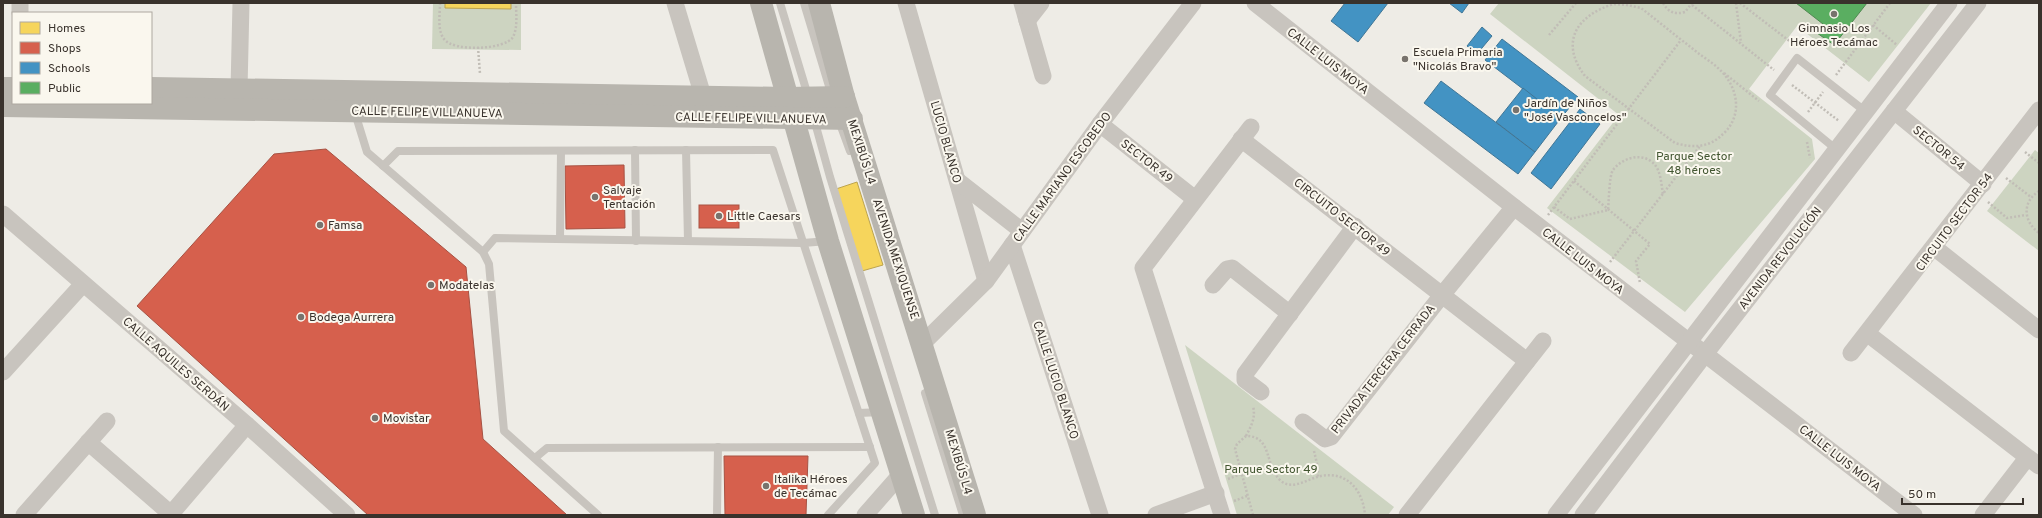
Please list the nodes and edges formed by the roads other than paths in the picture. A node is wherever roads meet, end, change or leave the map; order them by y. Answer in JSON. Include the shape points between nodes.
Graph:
{"nodes":[{"id":1,"x":241,"y":3,"type":"edge"},
{"id":2,"x":675,"y":3,"type":"edge"},
{"id":3,"x":761,"y":3,"type":"edge"},
{"id":4,"x":780,"y":3,"type":"edge"},
{"id":5,"x":804,"y":3,"type":"edge"},
{"id":6,"x":819,"y":3,"type":"edge"},
{"id":7,"x":906,"y":3,"type":"edge"},
{"id":8,"x":1022,"y":3,"type":"edge"},
{"id":9,"x":1041,"y":3,"type":"edge"},
{"id":10,"x":1193,"y":3,"type":"edge"},
{"id":11,"x":1255,"y":3,"type":"edge"},
{"id":12,"x":1949,"y":3,"type":"edge"},
{"id":13,"x":1978,"y":3,"type":"edge"},
{"id":14,"x":1027,"y":21,"type":"junction"},
{"id":15,"x":1042,"y":76,"type":"dead end"},
{"id":16,"x":152,"y":88,"type":"edge"},
{"id":17,"x":239,"y":89,"type":"junction"},
{"id":18,"x":703,"y":96,"type":"junction"},
{"id":19,"x":3,"y":106,"type":"edge"},
{"id":20,"x":804,"y":108,"type":"junction"},
{"id":21,"x":840,"y":108,"type":"junction"},
{"id":22,"x":354,"y":110,"type":"junction"},
{"id":23,"x":2039,"y":110,"type":"edge"},
{"id":24,"x":1894,"y":111,"type":"junction"},
{"id":25,"x":1866,"y":112,"type":"junction"},
{"id":26,"x":1100,"y":124,"type":"junction"},
{"id":27,"x":635,"y":150,"type":"junction"},
{"id":28,"x":686,"y":150,"type":"junction"},
{"id":29,"x":1837,"y":150,"type":"junction"},
{"id":30,"x":561,"y":151,"type":"junction"},
{"id":31,"x":853,"y":160,"type":"dead end"},
{"id":32,"x":383,"y":166,"type":"junction"},
{"id":33,"x":958,"y":181,"type":"junction"},
{"id":34,"x":1980,"y":188,"type":"junction"},
{"id":35,"x":1195,"y":199,"type":"junction"},
{"id":36,"x":1514,"y":207,"type":"junction"},
{"id":37,"x":3,"y":214,"type":"edge"},
{"id":38,"x":1355,"y":226,"type":"junction"},
{"id":39,"x":1017,"y":238,"type":"junction"},
{"id":40,"x":560,"y":239,"type":"junction"},
{"id":41,"x":636,"y":241,"type":"junction"},
{"id":42,"x":828,"y":241,"type":"junction"},
{"id":43,"x":688,"y":242,"type":"junction"},
{"id":44,"x":803,"y":243,"type":"junction"},
{"id":45,"x":1934,"y":248,"type":"junction"},
{"id":46,"x":483,"y":252,"type":"junction"},
{"id":47,"x":986,"y":281,"type":"junction"},
{"id":48,"x":83,"y":284,"type":"junction"},
{"id":49,"x":1213,"y":285,"type":"dead end"},
{"id":50,"x":1442,"y":294,"type":"junction"},
{"id":51,"x":1290,"y":314,"type":"junction"},
{"id":52,"x":2039,"y":330,"type":"edge"},
{"id":53,"x":1868,"y":334,"type":"junction"},
{"id":54,"x":1543,"y":341,"type":"dead end"},
{"id":55,"x":1687,"y":341,"type":"junction"},
{"id":56,"x":922,"y":344,"type":"junction"},
{"id":57,"x":1851,"y":353,"type":"dead end"},
{"id":58,"x":1705,"y":354,"type":"junction"},
{"id":59,"x":1527,"y":361,"type":"junction"},
{"id":60,"x":3,"y":372,"type":"edge"},
{"id":61,"x":923,"y":386,"type":"dead end"},
{"id":62,"x":1258,"y":389,"type":"road end"},
{"id":63,"x":882,"y":412,"type":"junction"},
{"id":64,"x":859,"y":413,"type":"junction"},
{"id":65,"x":106,"y":421,"type":"dead end"},
{"id":66,"x":1303,"y":422,"type":"dead end"},
{"id":67,"x":247,"y":425,"type":"junction"},
{"id":68,"x":88,"y":442,"type":"junction"},
{"id":69,"x":870,"y":447,"type":"junction"},
{"id":70,"x":718,"y":448,"type":"junction"},
{"id":71,"x":535,"y":458,"type":"junction"},
{"id":72,"x":2035,"y":461,"type":"edge"},
{"id":73,"x":901,"y":474,"type":"junction"},
{"id":74,"x":1216,"y":494,"type":"junction"},
{"id":75,"x":24,"y":515,"type":"edge"},
{"id":76,"x":171,"y":515,"type":"edge"},
{"id":77,"x":347,"y":515,"type":"edge"},
{"id":78,"x":598,"y":515,"type":"edge"},
{"id":79,"x":717,"y":515,"type":"edge"},
{"id":80,"x":828,"y":515,"type":"edge"},
{"id":81,"x":865,"y":515,"type":"edge"},
{"id":82,"x":914,"y":515,"type":"edge"},
{"id":83,"x":935,"y":515,"type":"edge"},
{"id":84,"x":963,"y":515,"type":"edge"},
{"id":85,"x":975,"y":515,"type":"edge"},
{"id":86,"x":1100,"y":515,"type":"edge"},
{"id":87,"x":1156,"y":515,"type":"edge"},
{"id":88,"x":1222,"y":515,"type":"edge"},
{"id":89,"x":1407,"y":515,"type":"edge"},
{"id":90,"x":1556,"y":515,"type":"edge"},
{"id":91,"x":1583,"y":515,"type":"edge"},
{"id":92,"x":1914,"y":515,"type":"edge"},
{"id":93,"x":1983,"y":515,"type":"edge"}],
"edges":[{"from":1,"to":17,"type":"street"},
{"from":2,"to":18,"type":"street"},
{"from":3,"to":20,"type":"main road"},
{"from":4,"to":20,"type":"lane"},
{"from":5,"to":21,"type":"lane","name":"MEXIBÚS L4"},
{"from":6,"to":21,"type":"main road","name":"AVENIDA MEXIQUENSE"},
{"from":7,"to":33,"type":"street","name":"LUCIO BLANCO"},
{"from":8,"to":14,"type":"street"},
{"from":9,"to":14,"type":"street"},
{"from":10,"to":26,"type":"street","name":"CALLE MARIANO ESCOBEDO"},
{"from":11,"to":36,"type":"street","name":"CALLE LUIS MOYA"},
{"from":12,"to":25,"type":"street","name":"AVENIDA REVOLUCIÓN"},
{"from":13,"to":24,"type":"street","name":"AVENIDA REVOLUCIÓN"},
{"from":14,"to":15,"type":"street"},
{"from":16,"to":17,"type":"main road","name":"CALLE FELIPE VILLANUEVA"},
{"from":17,"to":18,"type":"main road","name":"CALLE FELIPE VILLANUEVA"},
{"from":18,"to":20,"type":"main road","name":"CALLE FELIPE VILLANUEVA"},
{"from":19,"to":22,"type":"main road","name":"CALLE FELIPE VILLANUEVA"},
{"from":20,"to":21,"type":"main road","name":"CALLE FELIPE VILLANUEVA"},
{"from":20,"to":22,"type":"main road","name":"CALLE FELIPE VILLANUEVA"},
{"from":20,"to":42,"type":"main road"},
{"from":20,"to":83,"type":"lane","via":[[830,177]]},
{"from":21,"to":31,"type":"lane","name":"MEXIBÚS L4"},
{"from":21,"to":56,"type":"main road","name":"AVENIDA MEXIQUENSE"},
{"from":22,"to":32,"type":"lane","via":[[367,152]]},
{"from":23,"to":34,"type":"street","name":"CIRCUITO SECTOR 54"},
{"from":24,"to":34,"type":"street","name":"SECTOR 54"},
{"from":24,"to":58,"type":"street","name":"AVENIDA REVOLUCIÓN"},
{"from":25,"to":29,"type":"street","name":"AVENIDA REVOLUCIÓN"},
{"from":25,"to":29,"type":"lane","via":[[1797,58],[1770,95]]},
{"from":26,"to":35,"type":"street","name":"SECTOR 49"},
{"from":26,"to":39,"type":"street","name":"CALLE MARIANO ESCOBEDO"},
{"from":27,"to":28,"type":"lane"},
{"from":27,"to":30,"type":"lane"},
{"from":27,"to":41,"type":"lane"},
{"from":28,"to":43,"type":"lane"},
{"from":28,"to":44,"type":"lane","via":[[773,150]]},
{"from":29,"to":55,"type":"street","name":"AVENIDA REVOLUCIÓN"},
{"from":30,"to":32,"type":"lane","via":[[398,151]]},
{"from":30,"to":40,"type":"lane"},
{"from":32,"to":46,"type":"lane"},
{"from":33,"to":39,"type":"street"},
{"from":33,"to":47,"type":"street","name":"LUCIO BLANCO"},
{"from":34,"to":45,"type":"street","name":"CIRCUITO SECTOR 54"},
{"from":35,"to":38,"type":"street","name":"CIRCUITO SECTOR 49","via":[[1246,133]]},
{"from":35,"to":74,"type":"street","via":[[1143,268]]},
{"from":36,"to":50,"type":"street"},
{"from":36,"to":55,"type":"street","name":"CALLE LUIS MOYA"},
{"from":37,"to":48,"type":"street","name":"CALLE AQUILES SERDÁN"},
{"from":38,"to":50,"type":"street","name":"CIRCUITO SECTOR 49"},
{"from":38,"to":51,"type":"street"},
{"from":39,"to":47,"type":"street","name":"CALLE MARIANO ESCOBEDO"},
{"from":39,"to":86,"type":"street","name":"CALLE LUCIO BLANCO"},
{"from":40,"to":41,"type":"lane"},
{"from":40,"to":46,"type":"lane","via":[[495,238]]},
{"from":41,"to":43,"type":"lane"},
{"from":42,"to":44,"type":"lane"},
{"from":42,"to":63,"type":"main road"},
{"from":43,"to":44,"type":"lane"},
{"from":44,"to":64,"type":"lane"},
{"from":45,"to":52,"type":"street"},
{"from":45,"to":53,"type":"street","name":"CIRCUITO SECTOR 54"},
{"from":46,"to":71,"type":"lane","via":[[489,264],[504,431]]},
{"from":47,"to":56,"type":"street","name":"CALLE MARIANO ESCOBEDO"},
{"from":48,"to":60,"type":"street"},
{"from":48,"to":67,"type":"street","name":"CALLE AQUILES SERDÁN"},
{"from":49,"to":51,"type":"street","via":[[1227,269],[1232,268]]},
{"from":50,"to":59,"type":"street","name":"CIRCUITO SECTOR 49"},
{"from":50,"to":66,"type":"street","name":"PRIVADA TERCERA CERRADA","via":[[1331,437],[1325,439]]},
{"from":51,"to":62,"type":"street","via":[[1245,374],[1245,380]]},
{"from":53,"to":57,"type":"street","name":"CIRCUITO SECTOR 54"},
{"from":53,"to":72,"type":"street"},
{"from":54,"to":59,"type":"street"},
{"from":55,"to":58,"type":"street","name":"CALLE LUIS MOYA"},
{"from":55,"to":90,"type":"street","name":"AVENIDA REVOLUCIÓN"},
{"from":56,"to":85,"type":"main road","name":"AVENIDA MEXIQUENSE"},
{"from":58,"to":91,"type":"street","name":"AVENIDA REVOLUCIÓN"},
{"from":58,"to":92,"type":"street","name":"CALLE LUIS MOYA"},
{"from":59,"to":89,"type":"street"},
{"from":61,"to":84,"type":"lane","name":"MEXIBÚS L4"},
{"from":63,"to":64,"type":"lane"},
{"from":63,"to":73,"type":"main road"},
{"from":64,"to":69,"type":"lane"},
{"from":65,"to":68,"type":"street"},
{"from":67,"to":76,"type":"street"},
{"from":67,"to":77,"type":"street","name":"CALLE AQUILES SERDÁN"},
{"from":68,"to":75,"type":"street"},
{"from":68,"to":76,"type":"street"},
{"from":69,"to":70,"type":"lane"},
{"from":69,"to":80,"type":"lane","via":[[875,463]]},
{"from":70,"to":71,"type":"lane","via":[[547,448]]},
{"from":70,"to":79,"type":"lane"},
{"from":71,"to":78,"type":"lane"},
{"from":72,"to":93,"type":"street"},
{"from":73,"to":81,"type":"street"},
{"from":73,"to":82,"type":"main road"},
{"from":74,"to":87,"type":"street"},
{"from":74,"to":88,"type":"street"}]}
